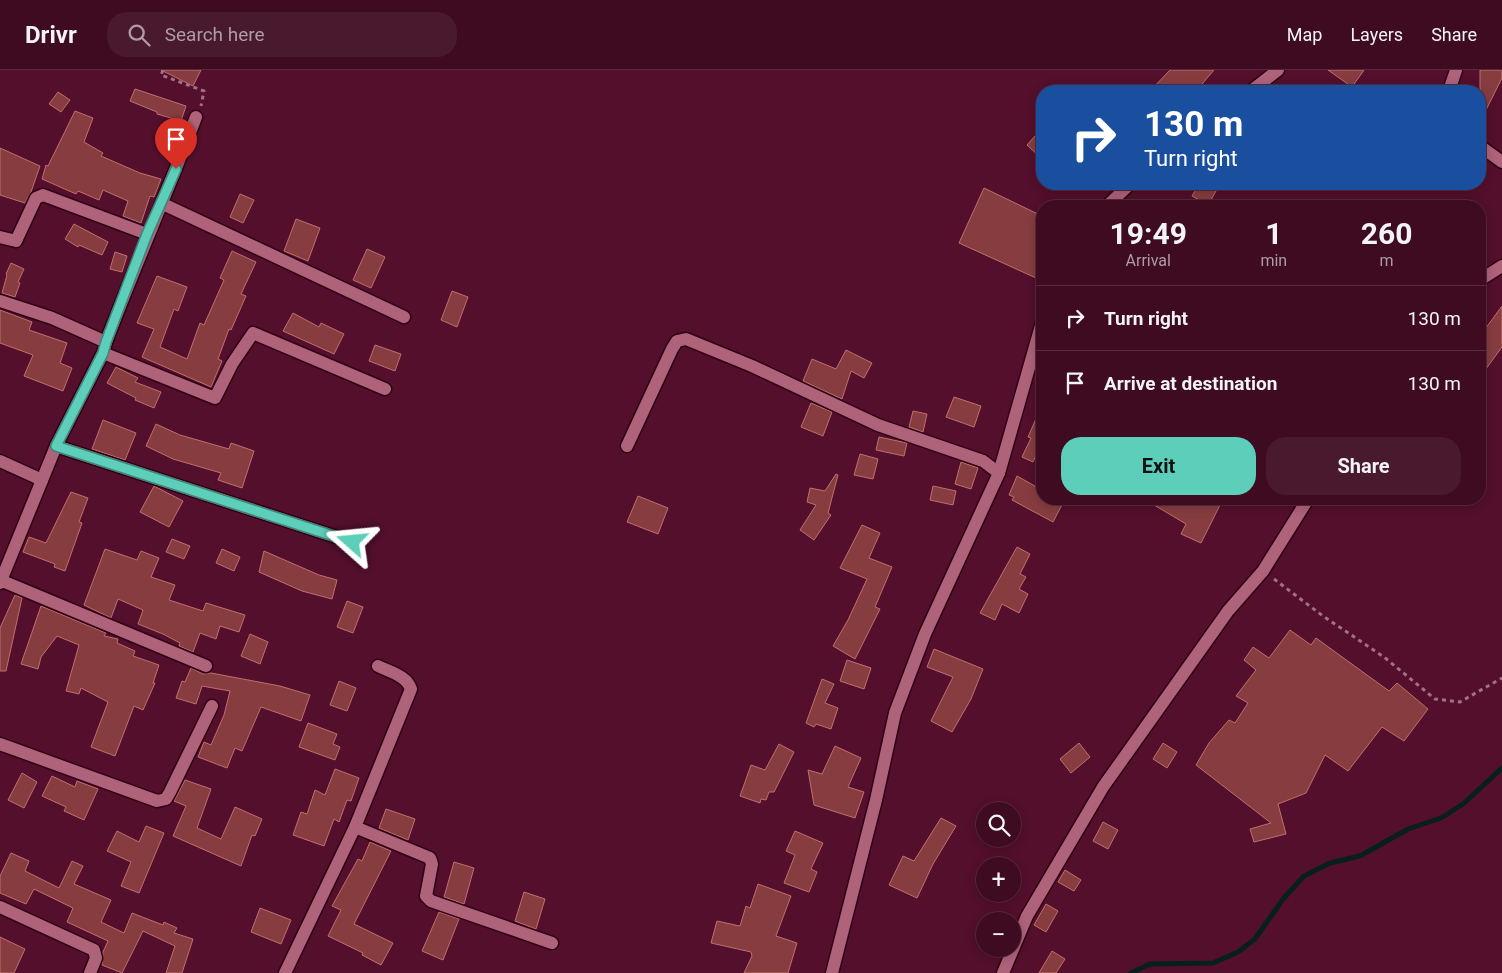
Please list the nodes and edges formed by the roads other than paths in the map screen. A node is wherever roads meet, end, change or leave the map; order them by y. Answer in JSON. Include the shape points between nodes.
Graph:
{"nodes":[{"id":1,"x":1278,"y":70,"type":"edge"},
{"id":2,"x":1456,"y":70,"type":"edge"},
{"id":3,"x":1259,"y":85,"type":"edge"},
{"id":4,"x":1451,"y":85,"type":"edge"},
{"id":5,"x":196,"y":118,"type":"road end"},
{"id":6,"x":1486,"y":150,"type":"edge"},
{"id":7,"x":1502,"y":162,"type":"edge"},
{"id":8,"x":1124,"y":190,"type":"edge"},
{"id":9,"x":1113,"y":200,"type":"edge"},
{"id":10,"x":163,"y":204,"type":"junction"},
{"id":11,"x":147,"y":234,"type":"junction"},
{"id":12,"x":0,"y":238,"type":"edge"},
{"id":13,"x":1502,"y":266,"type":"edge"},
{"id":14,"x":1486,"y":276,"type":"edge"},
{"id":15,"x":0,"y":301,"type":"edge"},
{"id":16,"x":404,"y":317,"type":"dead end"},
{"id":17,"x":1036,"y":343,"type":"edge"},
{"id":18,"x":104,"y":347,"type":"junction"},
{"id":19,"x":385,"y":389,"type":"dead end"},
{"id":20,"x":56,"y":446,"type":"junction"},
{"id":21,"x":627,"y":446,"type":"dead end"},
{"id":22,"x":0,"y":461,"type":"edge"},
{"id":23,"x":998,"y":474,"type":"junction"},
{"id":24,"x":42,"y":480,"type":"junction"},
{"id":25,"x":1304,"y":505,"type":"edge"},
{"id":26,"x":352,"y":542,"type":"dead end"},
{"id":27,"x":0,"y":581,"type":"edge"},
{"id":28,"x":206,"y":666,"type":"dead end"},
{"id":29,"x":378,"y":666,"type":"dead end"},
{"id":30,"x":212,"y":706,"type":"dead end"},
{"id":31,"x":0,"y":744,"type":"edge"},
{"id":32,"x":355,"y":827,"type":"junction"},
{"id":33,"x":0,"y":907,"type":"edge"},
{"id":34,"x":552,"y":943,"type":"dead end"},
{"id":35,"x":90,"y":973,"type":"edge"},
{"id":36,"x":285,"y":973,"type":"edge"},
{"id":37,"x":832,"y":973,"type":"edge"},
{"id":38,"x":1003,"y":973,"type":"edge"}],
"edges":[{"from":1,"to":3,"type":"street"},
{"from":2,"to":4,"type":"street"},
{"from":5,"to":10,"type":"street"},
{"from":6,"to":7,"type":"street"},
{"from":8,"to":9,"type":"street"},
{"from":10,"to":11,"type":"street"},
{"from":10,"to":16,"type":"street"},
{"from":11,"to":12,"type":"street","via":[[44,195],[36,198],[16,242]]},
{"from":11,"to":18,"type":"street"},
{"from":13,"to":14,"type":"street"},
{"from":15,"to":18,"type":"street","via":[[52,318]]},
{"from":17,"to":23,"type":"street"},
{"from":18,"to":19,"type":"street","via":[[215,398],[232,364],[253,334]]},
{"from":18,"to":20,"type":"street"},
{"from":20,"to":24,"type":"street"},
{"from":20,"to":26,"type":"street"},
{"from":21,"to":23,"type":"street","via":[[672,349],[678,341],[686,339],[878,425],[983,461]]},
{"from":22,"to":24,"type":"street"},
{"from":23,"to":37,"type":"street","via":[[925,634],[894,713],[876,800]]},
{"from":24,"to":27,"type":"street"},
{"from":25,"to":38,"type":"street","via":[[1263,571],[1228,611],[1103,787],[1027,916]]},
{"from":27,"to":28,"type":"street"},
{"from":29,"to":32,"type":"street","via":[[409,682],[411,689]]},
{"from":30,"to":31,"type":"street","via":[[166,799],[157,801]]},
{"from":32,"to":34,"type":"street","via":[[430,858],[432,864],[426,896],[431,901]]},
{"from":32,"to":36,"type":"street"},
{"from":33,"to":35,"type":"street","via":[[94,950],[96,958]]}]}
